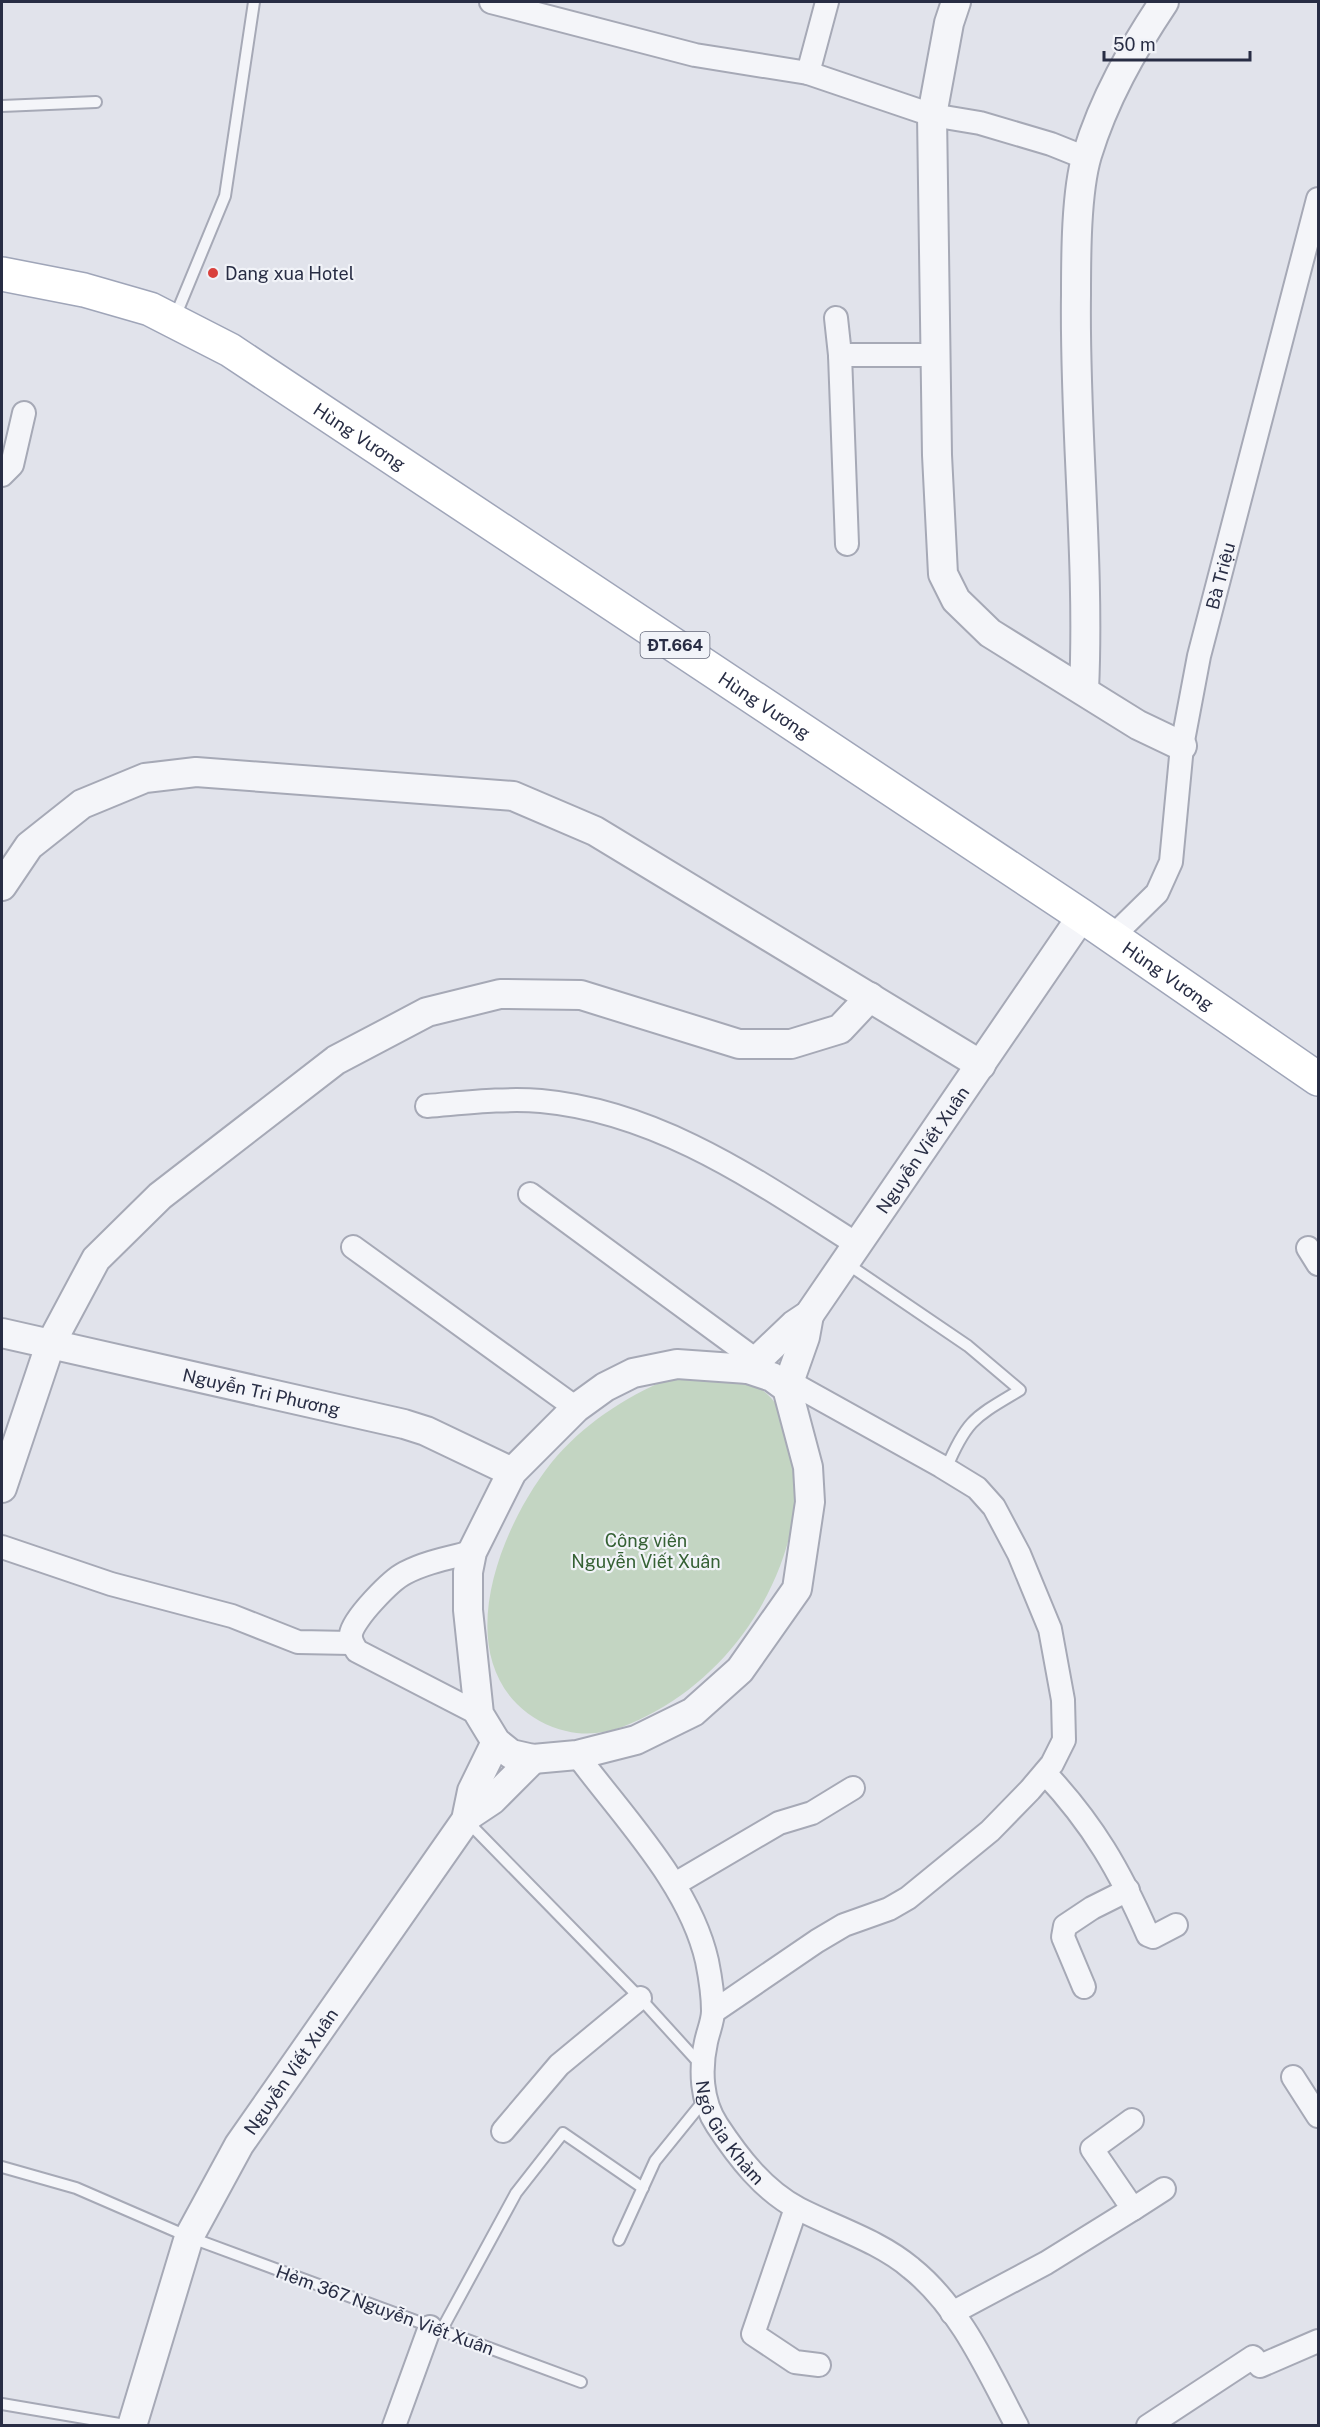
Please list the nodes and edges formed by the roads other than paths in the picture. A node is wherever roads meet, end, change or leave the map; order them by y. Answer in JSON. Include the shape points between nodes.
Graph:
{"nodes":[{"id":1,"x":254,"y":2,"type":"edge"},
{"id":2,"x":491,"y":2,"type":"edge"},
{"id":3,"x":826,"y":2,"type":"edge"},
{"id":4,"x":956,"y":2,"type":"edge"},
{"id":5,"x":1164,"y":2,"type":"edge"},
{"id":6,"x":558,"y":11,"type":"edge"},
{"id":7,"x":808,"y":73,"type":"junction"},
{"id":8,"x":96,"y":102,"type":"dead end"},
{"id":9,"x":2,"y":106,"type":"edge"},
{"id":10,"x":932,"y":115,"type":"junction"},
{"id":11,"x":1086,"y":158,"type":"junction"},
{"id":12,"x":1318,"y":199,"type":"edge"},
{"id":13,"x":2,"y":274,"type":"edge"},
{"id":14,"x":836,"y":318,"type":"dead end"},
{"id":15,"x":174,"y":320,"type":"junction"},
{"id":16,"x":840,"y":355,"type":"junction"},
{"id":17,"x":934,"y":355,"type":"junction"},
{"id":18,"x":24,"y":413,"type":"dead end"},
{"id":19,"x":2,"y":475,"type":"edge"},
{"id":20,"x":847,"y":544,"type":"dead end"},
{"id":21,"x":1084,"y":690,"type":"junction"},
{"id":22,"x":1182,"y":746,"type":"junction"},
{"id":23,"x":2,"y":886,"type":"edge"},
{"id":24,"x":1082,"y":916,"type":"junction"},
{"id":25,"x":1112,"y":937,"type":"junction"},
{"id":26,"x":870,"y":997,"type":"junction"},
{"id":27,"x":981,"y":1065,"type":"junction"},
{"id":28,"x":1318,"y":1079,"type":"edge"},
{"id":29,"x":428,"y":1106,"type":"dead end"},
{"id":30,"x":530,"y":1194,"type":"dead end"},
{"id":31,"x":353,"y":1247,"type":"dead end"},
{"id":32,"x":852,"y":1254,"type":"junction"},
{"id":33,"x":809,"y":1315,"type":"junction"},
{"id":34,"x":2,"y":1333,"type":"edge"},
{"id":35,"x":50,"y":1345,"type":"junction"},
{"id":36,"x":752,"y":1365,"type":"junction"},
{"id":37,"x":788,"y":1385,"type":"junction"},
{"id":38,"x":576,"y":1408,"type":"junction"},
{"id":39,"x":946,"y":1469,"type":"junction"},
{"id":40,"x":512,"y":1472,"type":"junction"},
{"id":41,"x":2,"y":1488,"type":"edge"},
{"id":42,"x":2,"y":1547,"type":"edge"},
{"id":43,"x":472,"y":1552,"type":"junction"},
{"id":44,"x":351,"y":1643,"type":"junction"},
{"id":45,"x":479,"y":1714,"type":"junction"},
{"id":46,"x":496,"y":1742,"type":"junction"},
{"id":47,"x":577,"y":1755,"type":"junction"},
{"id":48,"x":533,"y":1759,"type":"junction"},
{"id":49,"x":1045,"y":1773,"type":"junction"},
{"id":50,"x":853,"y":1788,"type":"dead end"},
{"id":51,"x":467,"y":1818,"type":"junction"},
{"id":52,"x":675,"y":1884,"type":"junction"},
{"id":53,"x":1128,"y":1890,"type":"junction"},
{"id":54,"x":1176,"y":1925,"type":"dead end"},
{"id":55,"x":1084,"y":1987,"type":"dead end"},
{"id":56,"x":640,"y":1998,"type":"junction"},
{"id":57,"x":713,"y":2012,"type":"junction"},
{"id":58,"x":701,"y":2065,"type":"junction"},
{"id":59,"x":1293,"y":2077,"type":"dead end"},
{"id":60,"x":707,"y":2098,"type":"junction"},
{"id":61,"x":1318,"y":2116,"type":"edge"},
{"id":62,"x":1132,"y":2120,"type":"dead end"},
{"id":63,"x":502,"y":2131,"type":"dead end"},
{"id":64,"x":2,"y":2167,"type":"edge"},
{"id":65,"x":643,"y":2188,"type":"junction"},
{"id":66,"x":1164,"y":2189,"type":"dead end"},
{"id":67,"x":796,"y":2208,"type":"junction"},
{"id":68,"x":1133,"y":2209,"type":"junction"},
{"id":69,"x":189,"y":2237,"type":"junction"},
{"id":70,"x":619,"y":2240,"type":"dead end"},
{"id":71,"x":952,"y":2313,"type":"junction"},
{"id":72,"x":436,"y":2329,"type":"junction"},
{"id":73,"x":1318,"y":2341,"type":"edge"},
{"id":74,"x":819,"y":2365,"type":"dead end"},
{"id":75,"x":581,"y":2382,"type":"dead end"},
{"id":76,"x":2,"y":2404,"type":"edge"},
{"id":77,"x":131,"y":2426,"type":"edge"},
{"id":78,"x":394,"y":2426,"type":"edge"},
{"id":79,"x":1017,"y":2426,"type":"edge"},
{"id":80,"x":1148,"y":2426,"type":"edge"}],
"edges":[{"from":1,"to":15,"type":"lane","via":[[225,196]]},
{"from":2,"to":6,"type":"street"},
{"from":3,"to":7,"type":"street"},
{"from":4,"to":10,"type":"street"},
{"from":5,"to":11,"type":"street","via":[[1102,110]]},
{"from":6,"to":7,"type":"street","via":[[695,55]]},
{"from":7,"to":10,"type":"street"},
{"from":8,"to":9,"type":"lane"},
{"from":10,"to":11,"type":"street","via":[[980,123]]},
{"from":10,"to":17,"type":"street"},
{"from":11,"to":21,"type":"street","via":[[1076,248],[1075,341],[1086,621]]},
{"from":12,"to":22,"type":"street","name":"Bà Triệu","via":[[1199,656]]},
{"from":13,"to":15,"type":"main road","name":"Hùng Vương","number":"ĐT.664","via":[[84,290]]},
{"from":14,"to":16,"type":"street"},
{"from":15,"to":24,"type":"main road","name":"Hùng Vương","number":"ĐT.664","via":[[230,350]]},
{"from":16,"to":17,"type":"street"},
{"from":16,"to":20,"type":"street"},
{"from":17,"to":21,"type":"street","via":[[942,560],[948,587],[969,615],[990,633]]},
{"from":18,"to":19,"type":"street","via":[[12,465]]},
{"from":21,"to":22,"type":"street","via":[[1138,725]]},
{"from":22,"to":25,"type":"street","name":"Bà Triệu","via":[[1171,862],[1157,893]]},
{"from":23,"to":26,"type":"street","via":[[29,846],[82,804],[145,778],[196,772],[513,796],[595,831]]},
{"from":24,"to":25,"type":"main road","name":"Hùng Vương","number":"ĐT.664"},
{"from":24,"to":27,"type":"street","name":"Nguyễn Viết Xuân"},
{"from":25,"to":28,"type":"main road","name":"Hùng Vương","number":"ĐT.664"},
{"from":26,"to":27,"type":"street"},
{"from":26,"to":35,"type":"street","via":[[840,1029],[791,1044],[739,1044],[581,995],[500,994],[426,1012],[336,1060],[160,1196],[96,1259]]},
{"from":27,"to":32,"type":"street","name":"Nguyễn Viết Xuân"},
{"from":29,"to":32,"type":"street","via":[[523,1100],[602,1112],[676,1138],[723,1160]]},
{"from":30,"to":36,"type":"street"},
{"from":31,"to":38,"type":"street"},
{"from":32,"to":33,"type":"street","name":"Nguyễn Viết Xuân"},
{"from":32,"to":39,"type":"lane","via":[[1020,1390],[974,1417],[958,1440]]},
{"from":33,"to":36,"type":"street","name":"Nguyễn Viết Xuân"},
{"from":33,"to":37,"type":"street","via":[[806,1337]]},
{"from":34,"to":35,"type":"street","name":"Nguyễn Tri Phương"},
{"from":35,"to":40,"type":"street","name":"Nguyễn Tri Phương","via":[[404,1424]]},
{"from":35,"to":41,"type":"street"},
{"from":36,"to":37,"type":"street"},
{"from":36,"to":38,"type":"street","via":[[677,1364],[633,1373]]},
{"from":37,"to":39,"type":"street"},
{"from":37,"to":47,"type":"street","via":[[808,1467],[810,1502],[797,1589],[740,1670],[693,1712],[636,1740]]},
{"from":38,"to":40,"type":"street"},
{"from":39,"to":49,"type":"street","via":[[977,1488],[994,1507],[1019,1554],[1050,1629],[1065,1724],[1061,1749]]},
{"from":40,"to":43,"type":"street"},
{"from":42,"to":44,"type":"street","via":[[111,1584],[232,1617],[298,1642]]},
{"from":43,"to":44,"type":"street","via":[[402,1574],[361,1616],[351,1634]]},
{"from":43,"to":45,"type":"street","via":[[468,1610]]},
{"from":44,"to":45,"type":"street","via":[[369,1658]]},
{"from":45,"to":46,"type":"street"},
{"from":46,"to":48,"type":"street","via":[[511,1754]]},
{"from":46,"to":51,"type":"street","name":"Nguyễn Viết Xuân","via":[[472,1791]]},
{"from":47,"to":48,"type":"street"},
{"from":47,"to":52,"type":"street","name":"Ngô Gia Khảm"},
{"from":48,"to":51,"type":"street","via":[[492,1800]]},
{"from":49,"to":53,"type":"street","via":[[1093,1831]]},
{"from":49,"to":57,"type":"street","via":[[990,1831],[908,1898],[844,1925]]},
{"from":50,"to":52,"type":"street","via":[[812,1813],[779,1823]]},
{"from":51,"to":56,"type":"lane"},
{"from":51,"to":69,"type":"street","name":"Nguyễn Viết Xuân","via":[[239,2145]]},
{"from":52,"to":57,"type":"street","name":"Ngô Gia Khảm","via":[[707,1961]]},
{"from":53,"to":54,"type":"street","via":[[1150,1937]]},
{"from":53,"to":55,"type":"street","via":[[1065,1926],[1063,1937]]},
{"from":56,"to":58,"type":"lane"},
{"from":56,"to":63,"type":"street","via":[[559,2065]]},
{"from":57,"to":58,"type":"street","name":"Ngô Gia Khảm"},
{"from":58,"to":60,"type":"street","name":"Ngô Gia Khảm"},
{"from":59,"to":61,"type":"street"},
{"from":60,"to":65,"type":"lane","via":[[655,2161]]},
{"from":60,"to":67,"type":"street","name":"Ngô Gia Khảm","via":[[715,2122],[743,2162]]},
{"from":62,"to":68,"type":"street","via":[[1092,2149]]},
{"from":64,"to":69,"type":"lane","name":"Hẻm 367 Nguyễn Viết Xuân","via":[[76,2188]]},
{"from":65,"to":70,"type":"lane"},
{"from":65,"to":72,"type":"lane","via":[[563,2133],[516,2193]]},
{"from":66,"to":68,"type":"street"},
{"from":67,"to":71,"type":"street","name":"Ngô Gia Khảm","via":[[910,2266]]},
{"from":67,"to":74,"type":"street","via":[[753,2334],[795,2362]]},
{"from":68,"to":71,"type":"street","via":[[1046,2264]]},
{"from":69,"to":72,"type":"lane","name":"Hẻm 367 Nguyễn Viết Xuân"},
{"from":69,"to":77,"type":"street","name":"Nguyễn Viết Xuân"},
{"from":71,"to":79,"type":"street","name":"Ngô Gia Khảm"},
{"from":72,"to":75,"type":"lane","name":"Hẻm 367 Nguyễn Viết Xuân"},
{"from":72,"to":78,"type":"street"},
{"from":73,"to":80,"type":"street","via":[[1260,2366],[1253,2357]]},
{"from":76,"to":77,"type":"lane"}]}
